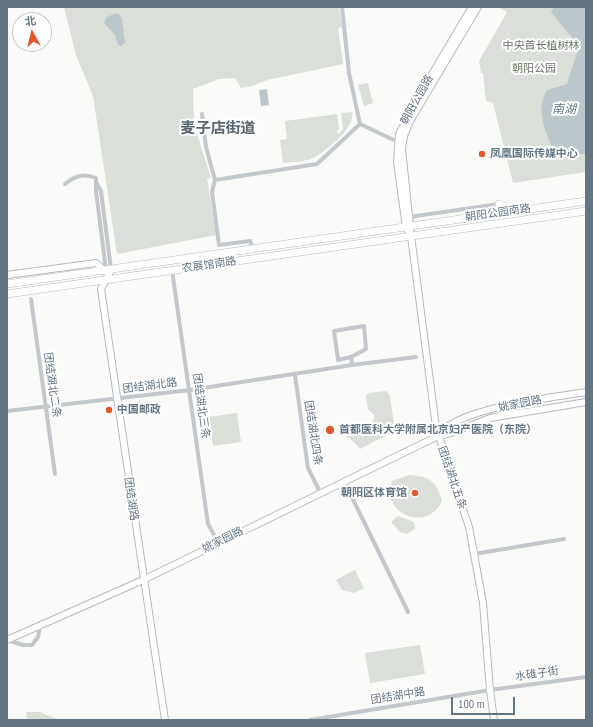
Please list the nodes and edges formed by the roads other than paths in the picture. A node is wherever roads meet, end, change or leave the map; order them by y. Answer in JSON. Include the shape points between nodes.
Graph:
{"nodes":[{"id":1,"x":342,"y":7,"type":"edge"},
{"id":2,"x":472,"y":7,"type":"edge"},
{"id":3,"x":478,"y":7,"type":"edge"},
{"id":4,"x":202,"y":114,"type":"dead end"},
{"id":5,"x":360,"y":124,"type":"junction"},
{"id":6,"x":398,"y":142,"type":"junction"},
{"id":7,"x":215,"y":180,"type":"junction"},
{"id":8,"x":65,"y":184,"type":"dead end"},
{"id":9,"x":586,"y":201,"type":"edge"},
{"id":10,"x":499,"y":204,"type":"joint"},
{"id":11,"x":586,"y":210,"type":"edge"},
{"id":12,"x":513,"y":211,"type":"junction"},
{"id":13,"x":409,"y":217,"type":"junction"},
{"id":14,"x":408,"y":227,"type":"junction"},
{"id":15,"x":410,"y":236,"type":"junction"},
{"id":16,"x":253,"y":249,"type":"junction"},
{"id":17,"x":109,"y":270,"type":"junction"},
{"id":18,"x":172,"y":270,"type":"junction"},
{"id":19,"x":7,"y":275,"type":"edge"},
{"id":20,"x":107,"y":280,"type":"junction"},
{"id":21,"x":7,"y":284,"type":"edge"},
{"id":22,"x":7,"y":294,"type":"edge"},
{"id":23,"x":31,"y":299,"type":"dead end"},
{"id":24,"x":351,"y":357,"type":"junction"},
{"id":25,"x":416,"y":357,"type":"dead end"},
{"id":26,"x":352,"y":365,"type":"junction"},
{"id":27,"x":295,"y":375,"type":"junction"},
{"id":28,"x":190,"y":390,"type":"junction"},
{"id":29,"x":586,"y":392,"type":"edge"},
{"id":30,"x":116,"y":399,"type":"junction"},
{"id":31,"x":586,"y":402,"type":"edge"},
{"id":32,"x":46,"y":407,"type":"junction"},
{"id":33,"x":7,"y":411,"type":"edge"},
{"id":34,"x":438,"y":436,"type":"junction"},
{"id":35,"x":55,"y":474,"type":"dead end"},
{"id":36,"x":344,"y":481,"type":"junction"},
{"id":37,"x":320,"y":492,"type":"junction"},
{"id":38,"x":564,"y":539,"type":"dead end"},
{"id":39,"x":218,"y":542,"type":"junction"},
{"id":40,"x":474,"y":554,"type":"junction"},
{"id":41,"x":143,"y":580,"type":"junction"},
{"id":42,"x":408,"y":612,"type":"dead end"},
{"id":43,"x":40,"y":626,"type":"junction"},
{"id":44,"x":7,"y":640,"type":"edge"},
{"id":45,"x":586,"y":677,"type":"edge"},
{"id":46,"x":490,"y":690,"type":"junction"},
{"id":47,"x":165,"y":720,"type":"edge"},
{"id":48,"x":310,"y":720,"type":"edge"},
{"id":49,"x":494,"y":720,"type":"edge"}],
"edges":[{"from":1,"to":5,"type":"street","via":[[349,74]]},
{"from":2,"to":6,"type":"street","name":"朝阳公园路","via":[[404,122]]},
{"from":3,"to":13,"type":"street","name":"朝阳公园路","via":[[404,136],[403,162]]},
{"from":4,"to":7,"type":"street","via":[[206,147]]},
{"from":5,"to":6,"type":"street"},
{"from":5,"to":7,"type":"street","via":[[318,164]]},
{"from":6,"to":14,"type":"street","name":"朝阳公园路","via":[[397,162]]},
{"from":7,"to":16,"type":"street","via":[[212,192],[219,245],[250,240]]},
{"from":8,"to":17,"type":"street","via":[[74,177],[84,175],[96,178],[101,191]]},
{"from":9,"to":12,"type":"main road","name":"朝阳公园南路"},
{"from":10,"to":12,"type":"main road"},
{"from":10,"to":13,"type":"street"},
{"from":11,"to":15,"type":"main road","name":"朝阳公园南路"},
{"from":12,"to":14,"type":"main road","name":"朝阳公园南路"},
{"from":13,"to":14,"type":"street","name":"朝阳公园路"},
{"from":14,"to":15,"type":"street","name":"团结湖北五条"},
{"from":14,"to":16,"type":"main road","name":"农展馆南路"},
{"from":15,"to":18,"type":"main road","name":"农展馆南路"},
{"from":15,"to":34,"type":"street","name":"团结湖北五条"},
{"from":16,"to":17,"type":"main road","name":"农展馆南路"},
{"from":17,"to":19,"type":"street","via":[[96,262]]},
{"from":17,"to":20,"type":"street","name":"团结湖路"},
{"from":17,"to":21,"type":"main road","name":"农展馆南路"},
{"from":18,"to":20,"type":"main road","name":"农展馆南路"},
{"from":18,"to":28,"type":"street","name":"团结湖北三条"},
{"from":20,"to":22,"type":"main road","name":"农展馆南路"},
{"from":20,"to":30,"type":"street","name":"团结湖路","via":[[101,289]]},
{"from":23,"to":32,"type":"street","name":"团结湖北二条"},
{"from":24,"to":24,"type":"street","via":[[366,349],[364,326],[334,331],[338,360]]},
{"from":24,"to":26,"type":"street"},
{"from":25,"to":26,"type":"street","name":"团结湖北路"},
{"from":26,"to":27,"type":"street","name":"团结湖北路"},
{"from":27,"to":28,"type":"street","name":"团结湖北路"},
{"from":27,"to":37,"type":"street","name":"团结湖北四条","via":[[308,468]]},
{"from":28,"to":30,"type":"street","name":"团结湖北路"},
{"from":28,"to":39,"type":"street","name":"团结湖北三条","via":[[208,524]]},
{"from":29,"to":34,"type":"street","name":"姚家园路","via":[[496,408],[469,416],[449,426]]},
{"from":30,"to":32,"type":"street","name":"团结湖北路"},
{"from":30,"to":41,"type":"street","name":"团结湖路"},
{"from":31,"to":34,"type":"street","name":"姚家园路","via":[[490,418]]},
{"from":32,"to":33,"type":"street","name":"团结湖北路"},
{"from":32,"to":35,"type":"street","name":"团结湖北二条"},
{"from":34,"to":36,"type":"street","name":"姚家园路"},
{"from":34,"to":40,"type":"street","name":"团结湖北五条","via":[[469,527]]},
{"from":36,"to":37,"type":"street","name":"姚家园路"},
{"from":36,"to":42,"type":"street"},
{"from":37,"to":39,"type":"street","name":"姚家园路"},
{"from":38,"to":40,"type":"street"},
{"from":39,"to":41,"type":"street","name":"姚家园路"},
{"from":40,"to":46,"type":"street","name":"团结湖北五条","via":[[483,603]]},
{"from":41,"to":43,"type":"street","name":"姚家园路"},
{"from":41,"to":47,"type":"street","name":"团结湖路"},
{"from":43,"to":44,"type":"street","name":"姚家园路"},
{"from":43,"to":44,"type":"street","via":[[38,637],[32,645]]},
{"from":45,"to":46,"type":"street","name":"水碓子街"},
{"from":46,"to":48,"type":"street","name":"团结湖中路"},
{"from":46,"to":49,"type":"street","name":"团结湖北五条"}]}
